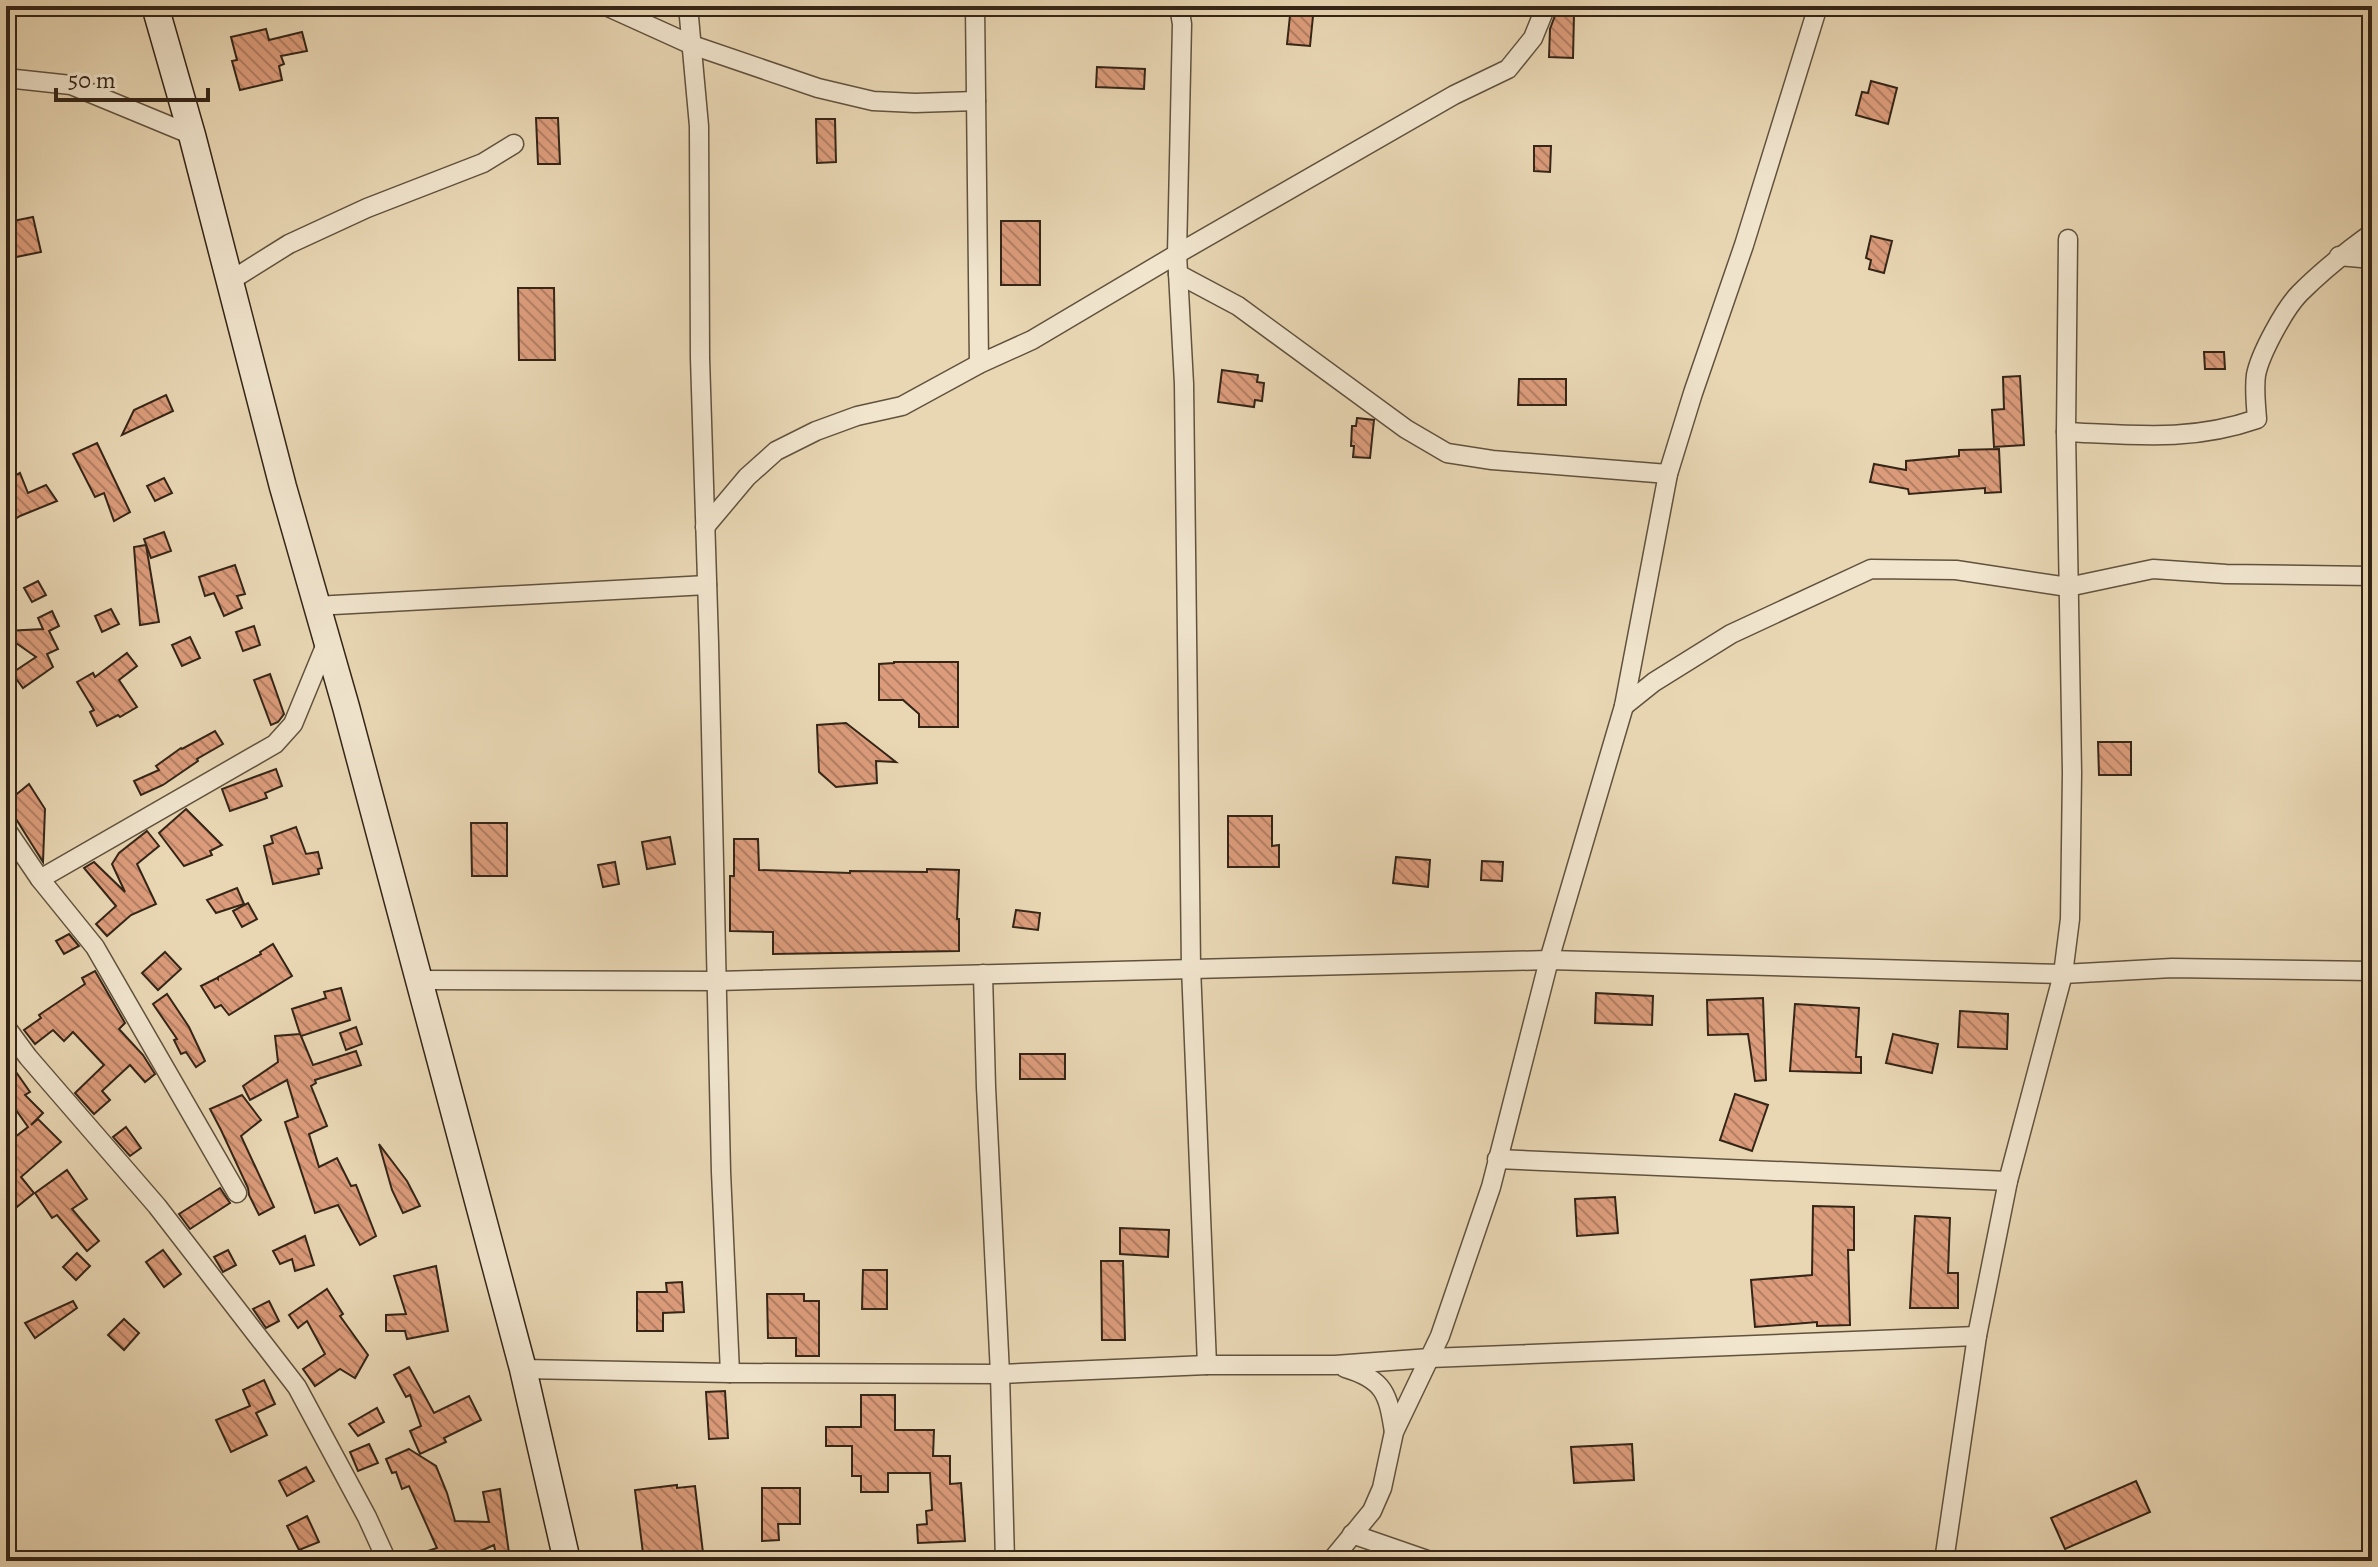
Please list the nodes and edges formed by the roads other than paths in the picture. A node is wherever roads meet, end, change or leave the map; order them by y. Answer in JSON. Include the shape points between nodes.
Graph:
{"nodes":[{"id":1,"x":155,"y":6,"type":"edge"},
{"id":2,"x":606,"y":6,"type":"edge"},
{"id":3,"x":688,"y":6,"type":"edge"},
{"id":4,"x":975,"y":6,"type":"edge"},
{"id":5,"x":1179,"y":6,"type":"edge"},
{"id":6,"x":1546,"y":6,"type":"edge"},
{"id":7,"x":1818,"y":6,"type":"edge"},
{"id":8,"x":692,"y":45,"type":"junction"},
{"id":9,"x":6,"y":78,"type":"edge"},
{"id":10,"x":976,"y":101,"type":"junction"},
{"id":11,"x":192,"y":135,"type":"junction"},
{"id":12,"x":514,"y":144,"type":"dead end"},
{"id":13,"x":2372,"y":233,"type":"edge"},
{"id":14,"x":2068,"y":239,"type":"dead end"},
{"id":15,"x":1177,"y":254,"type":"junction"},
{"id":16,"x":2339,"y":256,"type":"junction"},
{"id":17,"x":2372,"y":259,"type":"edge"},
{"id":18,"x":1178,"y":274,"type":"junction"},
{"id":19,"x":230,"y":281,"type":"junction"},
{"id":20,"x":979,"y":364,"type":"junction"},
{"id":21,"x":2066,"y":432,"type":"junction"},
{"id":22,"x":1668,"y":474,"type":"junction"},
{"id":23,"x":705,"y":527,"type":"junction"},
{"id":24,"x":2372,"y":576,"type":"edge"},
{"id":25,"x":707,"y":585,"type":"junction"},
{"id":26,"x":2068,"y":587,"type":"junction"},
{"id":27,"x":315,"y":606,"type":"junction"},
{"id":28,"x":326,"y":644,"type":"junction"},
{"id":29,"x":1624,"y":706,"type":"junction"},
{"id":30,"x":6,"y":829,"type":"edge"},
{"id":31,"x":40,"y":879,"type":"junction"},
{"id":32,"x":1549,"y":960,"type":"junction"},
{"id":33,"x":1191,"y":967,"type":"junction"},
{"id":34,"x":2372,"y":971,"type":"edge"},
{"id":35,"x":983,"y":974,"type":"junction"},
{"id":36,"x":2063,"y":974,"type":"junction"},
{"id":37,"x":419,"y":980,"type":"junction"},
{"id":38,"x":717,"y":981,"type":"junction"},
{"id":39,"x":6,"y":1027,"type":"edge"},
{"id":40,"x":1497,"y":1159,"type":"junction"},
{"id":41,"x":2008,"y":1181,"type":"junction"},
{"id":42,"x":237,"y":1193,"type":"dead end"},
{"id":43,"x":1977,"y":1336,"type":"junction"},
{"id":44,"x":1430,"y":1358,"type":"junction"},
{"id":45,"x":1207,"y":1365,"type":"junction"},
{"id":46,"x":1335,"y":1365,"type":"junction"},
{"id":47,"x":523,"y":1369,"type":"junction"},
{"id":48,"x":730,"y":1373,"type":"junction"},
{"id":49,"x":1000,"y":1374,"type":"junction"},
{"id":50,"x":1394,"y":1432,"type":"junction"},
{"id":51,"x":1352,"y":1534,"type":"junction"},
{"id":52,"x":387,"y":1561,"type":"edge"},
{"id":53,"x":567,"y":1561,"type":"edge"},
{"id":54,"x":1005,"y":1561,"type":"edge"},
{"id":55,"x":1331,"y":1561,"type":"edge"},
{"id":56,"x":1430,"y":1561,"type":"edge"},
{"id":57,"x":1944,"y":1561,"type":"edge"}],
"edges":[{"from":1,"to":11,"type":"main road"},
{"from":2,"to":8,"type":"street"},
{"from":3,"to":8,"type":"street"},
{"from":4,"to":10,"type":"street"},
{"from":5,"to":15,"type":"street"},
{"from":6,"to":15,"type":"street","via":[[1533,38],[1508,69]]},
{"from":7,"to":22,"type":"street"},
{"from":8,"to":10,"type":"street","via":[[873,101]]},
{"from":8,"to":23,"type":"street","via":[[699,126]]},
{"from":9,"to":11,"type":"street","via":[[71,85]]},
{"from":10,"to":20,"type":"street"},
{"from":11,"to":19,"type":"main road"},
{"from":12,"to":19,"type":"street","via":[[483,163],[289,244]]},
{"from":13,"to":16,"type":"street"},
{"from":14,"to":21,"type":"street"},
{"from":15,"to":18,"type":"street"},
{"from":15,"to":20,"type":"street","via":[[1032,340]]},
{"from":16,"to":17,"type":"street"},
{"from":16,"to":21,"type":"street","via":[[2298,295],[2265,348],[2256,377],[2257,419],[2209,433]]},
{"from":18,"to":22,"type":"street","via":[[1238,306],[1447,453]]},
{"from":18,"to":33,"type":"street"},
{"from":19,"to":27,"type":"main road"},
{"from":20,"to":23,"type":"street","via":[[902,406],[857,416],[776,451]]},
{"from":21,"to":26,"type":"street"},
{"from":22,"to":29,"type":"street"},
{"from":23,"to":25,"type":"street"},
{"from":24,"to":26,"type":"street","via":[[2153,569]]},
{"from":25,"to":27,"type":"street"},
{"from":25,"to":38,"type":"street"},
{"from":26,"to":29,"type":"street","via":[[1956,570],[1871,569],[1731,634]]},
{"from":26,"to":36,"type":"street","via":[[2072,773],[2070,919]]},
{"from":27,"to":28,"type":"main road"},
{"from":28,"to":31,"type":"street","via":[[293,724],[275,744]]},
{"from":28,"to":37,"type":"main road"},
{"from":29,"to":32,"type":"street"},
{"from":30,"to":31,"type":"street"},
{"from":31,"to":42,"type":"street","via":[[95,947]]},
{"from":32,"to":33,"type":"street"},
{"from":32,"to":36,"type":"street"},
{"from":32,"to":40,"type":"street"},
{"from":33,"to":35,"type":"street"},
{"from":33,"to":45,"type":"street"},
{"from":34,"to":36,"type":"street","via":[[2172,968]]},
{"from":35,"to":38,"type":"street"},
{"from":35,"to":49,"type":"street"},
{"from":36,"to":41,"type":"street"},
{"from":37,"to":38,"type":"street"},
{"from":37,"to":47,"type":"main road"},
{"from":38,"to":48,"type":"street"},
{"from":39,"to":52,"type":"street","via":[[157,1206],[297,1387]]},
{"from":40,"to":41,"type":"street"},
{"from":40,"to":44,"type":"street"},
{"from":41,"to":43,"type":"street"},
{"from":43,"to":44,"type":"street"},
{"from":43,"to":57,"type":"street"},
{"from":44,"to":46,"type":"street"},
{"from":44,"to":50,"type":"street"},
{"from":45,"to":46,"type":"street"},
{"from":45,"to":49,"type":"street"},
{"from":46,"to":50,"type":"street","via":[[1363,1373],[1382,1388]]},
{"from":47,"to":48,"type":"street"},
{"from":47,"to":53,"type":"main road"},
{"from":48,"to":49,"type":"street"},
{"from":49,"to":54,"type":"street"},
{"from":50,"to":51,"type":"street","via":[[1382,1488],[1372,1511]]},
{"from":51,"to":55,"type":"street"},
{"from":51,"to":56,"type":"street"}]}
